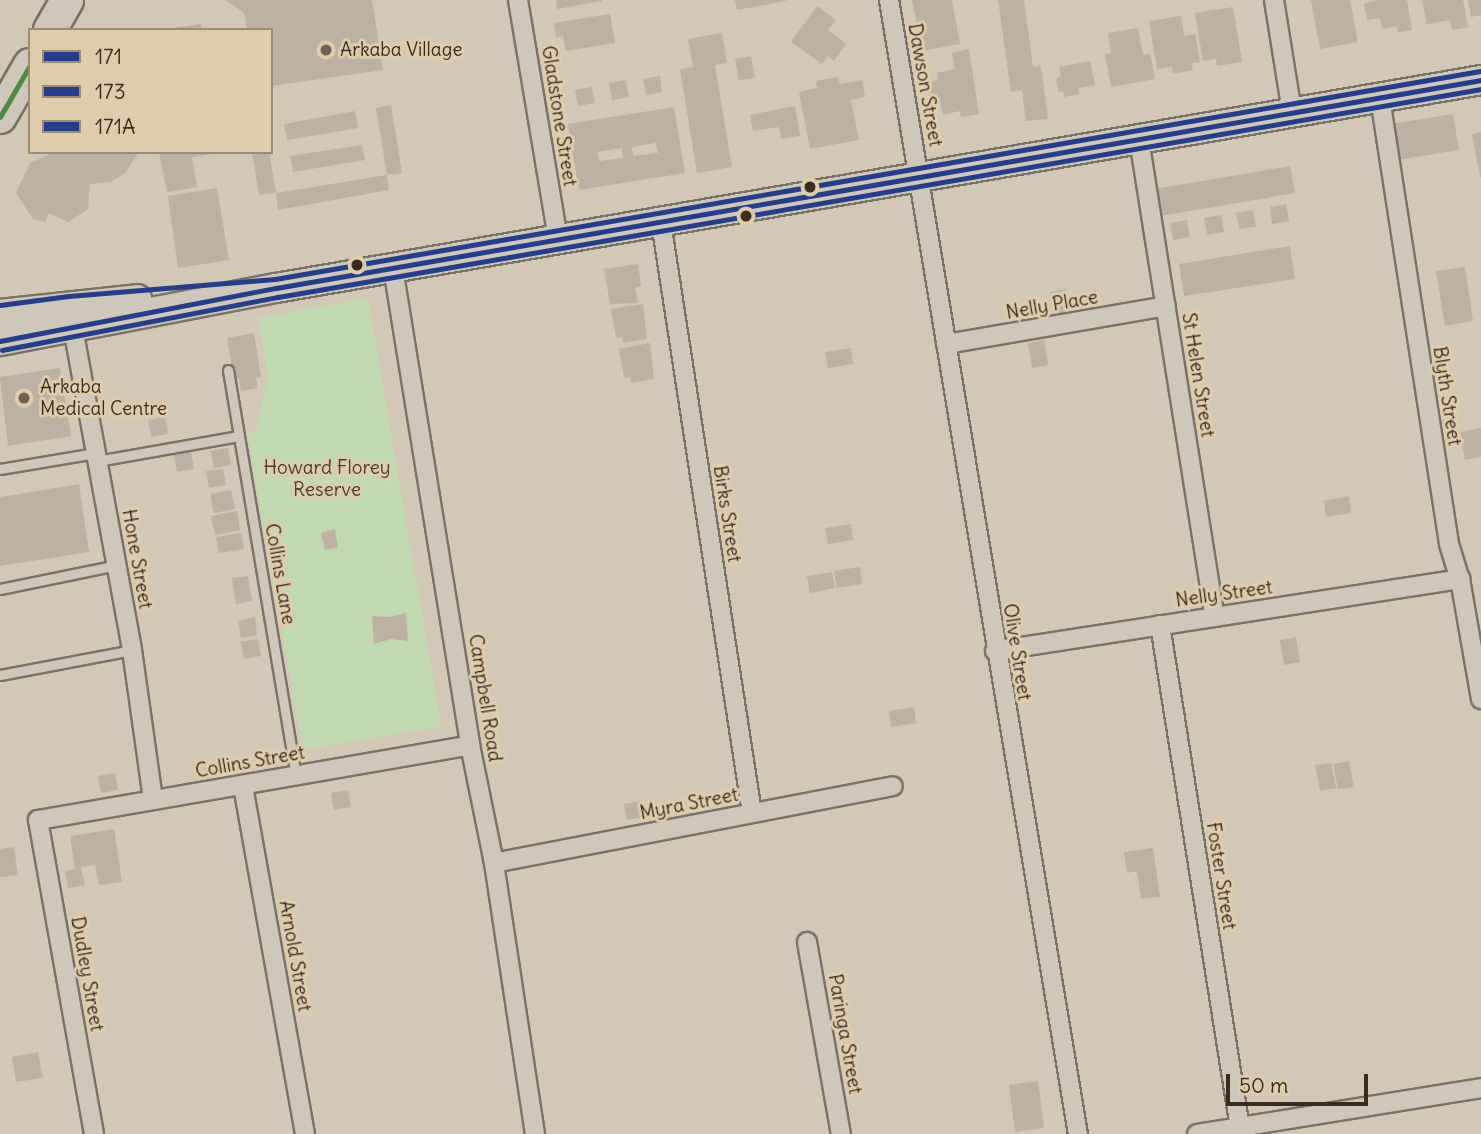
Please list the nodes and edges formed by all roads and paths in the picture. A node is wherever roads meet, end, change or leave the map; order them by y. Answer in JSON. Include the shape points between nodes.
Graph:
{"nodes":[{"id":1,"x":518,"y":0,"type":"edge"},
{"id":2,"x":889,"y":0,"type":"edge"},
{"id":3,"x":1274,"y":0,"type":"edge"},
{"id":4,"x":28,"y":68,"type":"edge"},
{"id":5,"x":1481,"y":80,"type":"edge"},
{"id":6,"x":1380,"y":98,"type":"junction"},
{"id":7,"x":1292,"y":113,"type":"junction"},
{"id":8,"x":0,"y":117,"type":"edge"},
{"id":9,"x":1139,"y":139,"type":"junction"},
{"id":10,"x":920,"y":177,"type":"junction"},
{"id":11,"x":661,"y":222,"type":"junction"},
{"id":12,"x":558,"y":239,"type":"junction"},
{"id":13,"x":393,"y":268,"type":"junction"},
{"id":14,"x":276,"y":288,"type":"junction"},
{"id":15,"x":1166,"y":306,"type":"junction"},
{"id":16,"x":0,"y":314,"type":"edge"},
{"id":17,"x":73,"y":328,"type":"junction"},
{"id":18,"x":0,"y":341,"type":"edge"},
{"id":19,"x":946,"y":344,"type":"junction"},
{"id":20,"x":228,"y":370,"type":"dead end"},
{"id":21,"x":239,"y":436,"type":"junction"},
{"id":22,"x":97,"y":457,"type":"junction"},
{"id":23,"x":0,"y":469,"type":"edge"},
{"id":24,"x":117,"y":565,"type":"junction"},
{"id":25,"x":1460,"y":579,"type":"junction"},
{"id":26,"x":0,"y":589,"type":"edge"},
{"id":27,"x":1214,"y":617,"type":"junction"},
{"id":28,"x":1160,"y":625,"type":"junction"},
{"id":29,"x":132,"y":650,"type":"junction"},
{"id":30,"x":995,"y":651,"type":"junction"},
{"id":31,"x":0,"y":675,"type":"edge"},
{"id":32,"x":1481,"y":699,"type":"edge"},
{"id":33,"x":470,"y":745,"type":"junction"},
{"id":34,"x":296,"y":776,"type":"junction"},
{"id":35,"x":243,"y":786,"type":"junction"},
{"id":36,"x":892,"y":786,"type":"dead end"},
{"id":37,"x":153,"y":800,"type":"junction"},
{"id":38,"x":752,"y":813,"type":"junction"},
{"id":39,"x":38,"y":820,"type":"joint"},
{"id":40,"x":494,"y":863,"type":"junction"},
{"id":41,"x":807,"y":942,"type":"dead end"},
{"id":42,"x":1481,"y":1088,"type":"edge"},
{"id":43,"x":1240,"y":1130,"type":"edge"},
{"id":44,"x":94,"y":1134,"type":"edge"},
{"id":45,"x":305,"y":1134,"type":"edge"},
{"id":46,"x":535,"y":1134,"type":"edge"},
{"id":47,"x":841,"y":1134,"type":"edge"},
{"id":48,"x":1078,"y":1134,"type":"edge"},
{"id":49,"x":1197,"y":1134,"type":"edge"}],
"edges":[{"from":1,"to":12,"type":"street","name":"Gladstone Street"},
{"from":2,"to":10,"type":"street","name":"Dawson Street"},
{"from":3,"to":7,"type":"street"},
{"from":4,"to":8,"type":"highway"},
{"from":5,"to":6,"type":"main road"},
{"from":6,"to":7,"type":"main road"},
{"from":6,"to":25,"type":"street","name":"Blyth Street","via":[[1447,532]]},
{"from":7,"to":9,"type":"main road"},
{"from":9,"to":10,"type":"main road"},
{"from":9,"to":15,"type":"street","name":"St Helen Street"},
{"from":10,"to":11,"type":"main road"},
{"from":10,"to":19,"type":"street","name":"Olive Street"},
{"from":11,"to":12,"type":"main road"},
{"from":11,"to":38,"type":"street","name":"Birks Street"},
{"from":12,"to":13,"type":"main road"},
{"from":13,"to":14,"type":"main road"},
{"from":13,"to":33,"type":"street","name":"Campbell Road"},
{"from":14,"to":16,"type":"main road"},
{"from":14,"to":17,"type":"main road"},
{"from":15,"to":19,"type":"street","name":"Nelly Place"},
{"from":15,"to":27,"type":"street","name":"St Helen Street"},
{"from":17,"to":18,"type":"main road"},
{"from":17,"to":22,"type":"street","name":"Hone Street"},
{"from":19,"to":30,"type":"street","name":"Olive Street"},
{"from":20,"to":21,"type":"lane","name":"Collins Lane"},
{"from":21,"to":22,"type":"lane"},
{"from":21,"to":34,"type":"lane","name":"Collins Lane"},
{"from":22,"to":23,"type":"lane"},
{"from":22,"to":24,"type":"street","name":"Hone Street"},
{"from":24,"to":26,"type":"lane"},
{"from":24,"to":29,"type":"street","name":"Hone Street"},
{"from":25,"to":27,"type":"street","name":"Nelly Street"},
{"from":25,"to":32,"type":"street","name":"Blyth Street"},
{"from":27,"to":28,"type":"street","name":"Nelly Street"},
{"from":28,"to":30,"type":"street","name":"Nelly Street"},
{"from":28,"to":43,"type":"street","name":"Foster Street"},
{"from":29,"to":31,"type":"lane"},
{"from":29,"to":37,"type":"street","name":"Hone Street"},
{"from":30,"to":48,"type":"street","name":"Olive Street"},
{"from":33,"to":34,"type":"street","name":"Collins Street"},
{"from":33,"to":40,"type":"street","name":"Campbell Road"},
{"from":34,"to":35,"type":"street","name":"Collins Street"},
{"from":35,"to":37,"type":"street","name":"Collins Street"},
{"from":35,"to":45,"type":"street","name":"Arnold Street"},
{"from":36,"to":38,"type":"street","name":"Myra Street"},
{"from":37,"to":39,"type":"street","name":"Collins Street"},
{"from":38,"to":40,"type":"street","name":"Myra Street"},
{"from":39,"to":44,"type":"street","name":"Dudley Street"},
{"from":40,"to":46,"type":"street","name":"Campbell Road"},
{"from":41,"to":47,"type":"street","name":"Paringa Street"},
{"from":42,"to":43,"type":"street"},
{"from":43,"to":49,"type":"street"}]}
